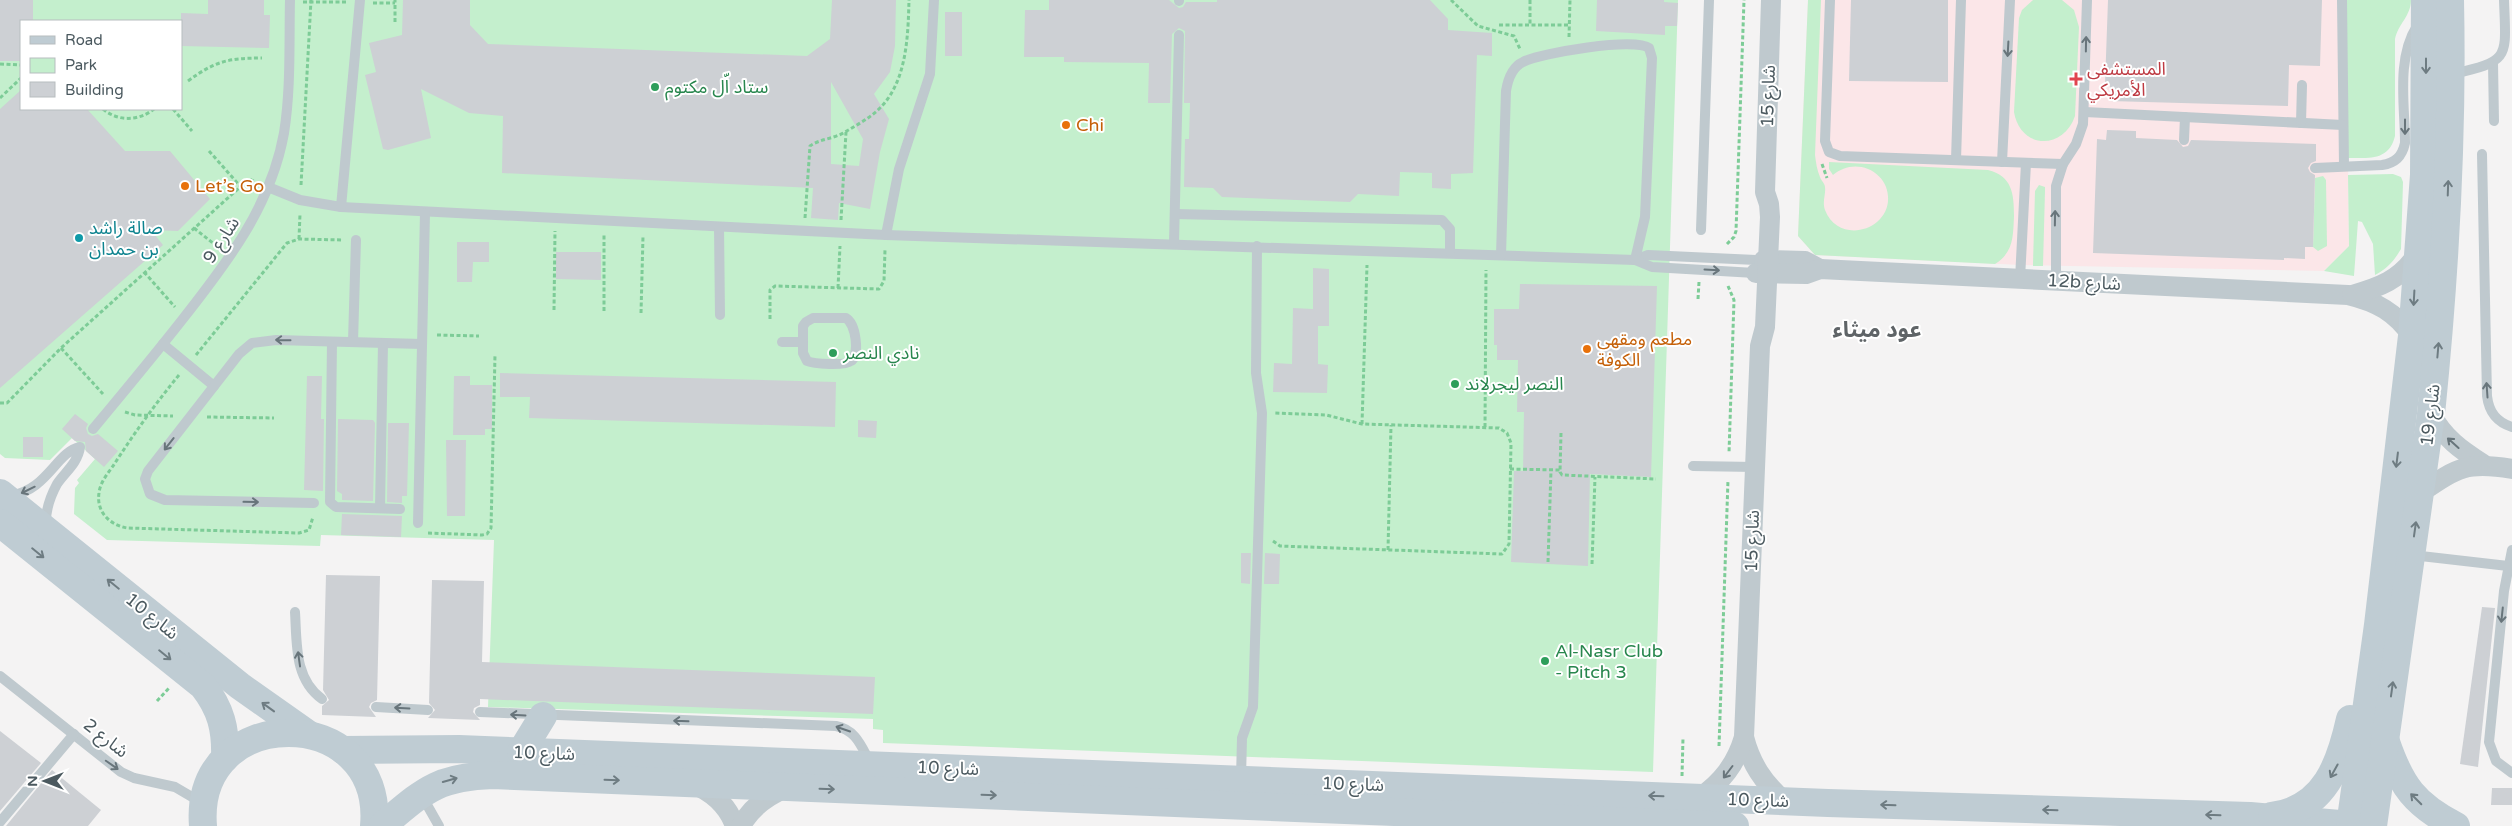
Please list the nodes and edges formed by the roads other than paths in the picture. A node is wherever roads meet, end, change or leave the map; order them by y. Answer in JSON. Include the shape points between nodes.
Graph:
{"nodes":[{"id":1,"x":934,"y":0,"type":"edge"},
{"id":2,"x":1708,"y":0,"type":"edge"},
{"id":3,"x":1771,"y":0,"type":"edge"},
{"id":4,"x":1830,"y":0,"type":"edge"},
{"id":5,"x":1961,"y":0,"type":"edge"},
{"id":6,"x":2010,"y":0,"type":"edge"},
{"id":7,"x":2087,"y":0,"type":"edge"},
{"id":8,"x":2342,"y":0,"type":"edge"},
{"id":9,"x":2450,"y":0,"type":"edge"},
{"id":10,"x":2504,"y":0,"type":"edge"},
{"id":11,"x":290,"y":1,"type":"edge"},
{"id":12,"x":360,"y":1,"type":"edge"},
{"id":13,"x":2425,"y":7,"type":"edge"},
{"id":14,"x":1179,"y":36,"type":"dead end"},
{"id":15,"x":2492,"y":63,"type":"junction"},
{"id":16,"x":2452,"y":74,"type":"junction"},
{"id":17,"x":2302,"y":85,"type":"dead end"},
{"id":18,"x":2085,"y":112,"type":"junction"},
{"id":19,"x":2185,"y":117,"type":"junction"},
{"id":20,"x":2494,"y":121,"type":"dead end"},
{"id":21,"x":2300,"y":123,"type":"junction"},
{"id":22,"x":2344,"y":126,"type":"junction"},
{"id":23,"x":2184,"y":140,"type":"dead end"},
{"id":24,"x":2482,"y":154,"type":"dead end"},
{"id":25,"x":1956,"y":160,"type":"junction"},
{"id":26,"x":2002,"y":162,"type":"junction"},
{"id":27,"x":2026,"y":163,"type":"junction"},
{"id":28,"x":2063,"y":164,"type":"junction"},
{"id":29,"x":2344,"y":166,"type":"junction"},
{"id":30,"x":2316,"y":168,"type":"dead end"},
{"id":31,"x":268,"y":187,"type":"junction"},
{"id":32,"x":341,"y":208,"type":"junction"},
{"id":33,"x":424,"y":212,"type":"junction"},
{"id":34,"x":1175,"y":214,"type":"junction"},
{"id":35,"x":719,"y":227,"type":"junction"},
{"id":36,"x":1701,"y":230,"type":"dead end"},
{"id":37,"x":886,"y":235,"type":"junction"},
{"id":38,"x":356,"y":240,"type":"dead end"},
{"id":39,"x":1174,"y":243,"type":"junction"},
{"id":40,"x":1257,"y":246,"type":"junction"},
{"id":41,"x":1450,"y":252,"type":"junction"},
{"id":42,"x":1500,"y":255,"type":"junction"},
{"id":43,"x":2416,"y":256,"type":"junction"},
{"id":44,"x":1635,"y":260,"type":"junction"},
{"id":45,"x":1762,"y":266,"type":"junction"},
{"id":46,"x":2020,"y":279,"type":"junction"},
{"id":47,"x":2056,"y":281,"type":"junction"},
{"id":48,"x":2348,"y":295,"type":"junction"},
{"id":49,"x":720,"y":315,"type":"dead end"},
{"id":50,"x":2412,"y":336,"type":"junction"},
{"id":51,"x":422,"y":340,"type":"junction"},
{"id":52,"x":332,"y":342,"type":"junction"},
{"id":53,"x":353,"y":342,"type":"junction"},
{"id":54,"x":782,"y":342,"type":"dead end"},
{"id":55,"x":803,"y":342,"type":"junction"},
{"id":56,"x":384,"y":343,"type":"junction"},
{"id":57,"x":164,"y":344,"type":"junction"},
{"id":58,"x":214,"y":386,"type":"junction"},
{"id":59,"x":2431,"y":414,"type":"junction"},
{"id":60,"x":2512,"y":426,"type":"edge"},
{"id":61,"x":94,"y":430,"type":"dead end"},
{"id":62,"x":2483,"y":464,"type":"junction"},
{"id":63,"x":1692,"y":466,"type":"dead end"},
{"id":64,"x":1755,"y":467,"type":"junction"},
{"id":65,"x":2512,"y":469,"type":"edge"},
{"id":66,"x":48,"y":475,"type":"junction"},
{"id":67,"x":58,"y":483,"type":"junction"},
{"id":68,"x":2420,"y":493,"type":"junction"},
{"id":69,"x":2,"y":495,"type":"edge"},
{"id":70,"x":314,"y":504,"type":"dead end"},
{"id":71,"x":380,"y":508,"type":"junction"},
{"id":72,"x":400,"y":508,"type":"dead end"},
{"id":73,"x":0,"y":523,"type":"edge"},
{"id":74,"x":418,"y":523,"type":"road end"},
{"id":75,"x":46,"y":530,"type":"junction"},
{"id":76,"x":2512,"y":550,"type":"edge"},
{"id":77,"x":2412,"y":555,"type":"junction"},
{"id":78,"x":2509,"y":571,"type":"edge"},
{"id":79,"x":295,"y":612,"type":"dead end"},
{"id":80,"x":2378,"y":625,"type":"junction"},
{"id":81,"x":0,"y":676,"type":"edge"},
{"id":82,"x":322,"y":699,"type":"dead end"},
{"id":83,"x":376,"y":707,"type":"dead end"},
{"id":84,"x":428,"y":710,"type":"dead end"},
{"id":85,"x":480,"y":712,"type":"dead end"},
{"id":86,"x":543,"y":716,"type":"junction"},
{"id":87,"x":74,"y":734,"type":"junction"},
{"id":88,"x":308,"y":734,"type":"junction"},
{"id":89,"x":1744,"y":737,"type":"junction"},
{"id":90,"x":2385,"y":738,"type":"junction"},
{"id":91,"x":343,"y":750,"type":"junction"},
{"id":92,"x":521,"y":752,"type":"junction"},
{"id":93,"x":225,"y":758,"type":"junction"},
{"id":94,"x":871,"y":766,"type":"junction"},
{"id":95,"x":2512,"y":773,"type":"edge"},
{"id":96,"x":1241,"y":780,"type":"junction"},
{"id":97,"x":691,"y":783,"type":"junction"},
{"id":98,"x":786,"y":787,"type":"junction"},
{"id":99,"x":1690,"y":789,"type":"junction"},
{"id":100,"x":420,"y":793,"type":"junction"},
{"id":101,"x":1784,"y":801,"type":"junction"},
{"id":102,"x":203,"y":815,"type":"edge"},
{"id":103,"x":2262,"y":817,"type":"junction"},
{"id":104,"x":0,"y":822,"type":"edge"},
{"id":105,"x":374,"y":826,"type":"edge"},
{"id":106,"x":382,"y":826,"type":"edge"},
{"id":107,"x":439,"y":826,"type":"edge"},
{"id":108,"x":735,"y":826,"type":"edge"},
{"id":109,"x":741,"y":826,"type":"edge"},
{"id":110,"x":1735,"y":826,"type":"edge"},
{"id":111,"x":2359,"y":826,"type":"edge"},
{"id":112,"x":2456,"y":826,"type":"edge"}],
"edges":[{"from":1,"to":37,"type":"lane","via":[[930,74],[899,169]]},
{"from":2,"to":36,"type":"lane"},
{"from":3,"to":45,"type":"street","name":"شارع 15","via":[[1765,192],[1758,210]]},
{"from":4,"to":25,"type":"lane","via":[[1825,141],[1829,152],[1840,156]]},
{"from":5,"to":25,"type":"lane"},
{"from":6,"to":26,"type":"lane","one_way":true},
{"from":18,"to":7,"type":"lane","one_way":true},
{"from":8,"to":22,"type":"lane"},
{"from":9,"to":16,"type":"main road","name":"شارع 19"},
{"from":10,"to":15,"type":"lane","via":[[2505,47]]},
{"from":11,"to":31,"type":"lane","name":"شارع 9","via":[[284,132]]},
{"from":12,"to":32,"type":"lane"},
{"from":13,"to":29,"type":"lane","one_way":true,"via":[[2410,37],[2405,58],[2403,152],[2390,164]]},
{"from":13,"to":43,"type":"main road","name":"شارع 19","one_way":true,"via":[[2424,175]]},
{"from":14,"to":34,"type":"lane"},
{"from":15,"to":16,"type":"lane"},
{"from":15,"to":20,"type":"lane"},
{"from":59,"to":16,"type":"main road","name":"شارع 19","one_way":true,"via":[[2446,253]]},
{"from":17,"to":21,"type":"lane"},
{"from":18,"to":19,"type":"lane"},
{"from":18,"to":28,"type":"lane","via":[[2080,135]]},
{"from":19,"to":21,"type":"lane"},
{"from":19,"to":23,"type":"lane"},
{"from":21,"to":22,"type":"lane"},
{"from":22,"to":29,"type":"lane"},
{"from":60,"to":24,"type":"lane","one_way":true,"via":[[2495,417],[2487,396]]},
{"from":25,"to":26,"type":"lane"},
{"from":26,"to":27,"type":"lane"},
{"from":27,"to":28,"type":"lane"},
{"from":27,"to":46,"type":"lane"},
{"from":47,"to":28,"type":"lane","one_way":true,"via":[[2056,192]]},
{"from":29,"to":30,"type":"lane"},
{"from":31,"to":32,"type":"lane","via":[[300,200]]},
{"from":31,"to":57,"type":"lane","name":"شارع 9","via":[[230,257]]},
{"from":32,"to":33,"type":"lane"},
{"from":33,"to":35,"type":"lane"},
{"from":33,"to":51,"type":"lane"},
{"from":34,"to":39,"type":"lane"},
{"from":34,"to":41,"type":"lane","via":[[1442,220],[1450,229]]},
{"from":35,"to":37,"type":"lane"},
{"from":35,"to":49,"type":"lane"},
{"from":37,"to":39,"type":"lane"},
{"from":38,"to":53,"type":"lane"},
{"from":39,"to":40,"type":"lane"},
{"from":40,"to":41,"type":"lane"},
{"from":40,"to":96,"type":"lane","via":[[1256,373],[1262,413],[1253,707],[1242,738]]},
{"from":41,"to":42,"type":"lane"},
{"from":42,"to":44,"type":"lane"},
{"from":42,"to":44,"type":"lane","via":[[1508,80],[1522,62],[1601,45],[1645,44],[1652,53],[1645,217]]},
{"from":43,"to":48,"type":"street","name":"12b شارع","via":[[2396,279]]},
{"from":43,"to":50,"type":"main road","name":"شارع 19","one_way":true},
{"from":44,"to":45,"type":"lane","via":[[1652,267]]},
{"from":45,"to":46,"type":"street","name":"12b شارع","via":[[1806,274],[1820,269]]},
{"from":45,"to":64,"type":"street","name":"شارع 15","via":[[1754,326],[1760,346]]},
{"from":46,"to":47,"type":"street","name":"12b شارع"},
{"from":47,"to":48,"type":"street","name":"12b شارع"},
{"from":48,"to":50,"type":"street","name":"12b شارع","via":[[2370,300],[2390,311]]},
{"from":50,"to":80,"type":"main road","name":"شارع 19","one_way":true},
{"from":51,"to":56,"type":"lane"},
{"from":51,"to":74,"type":"lane"},
{"from":52,"to":53,"type":"lane"},
{"from":52,"to":58,"type":"lane","one_way":true,"via":[[276,340],[252,343]]},
{"from":52,"to":71,"type":"lane","via":[[330,502],[336,507]]},
{"from":53,"to":56,"type":"lane"},
{"from":54,"to":55,"type":"lane"},
{"from":55,"to":55,"type":"lane","via":[[804,358],[812,363],[845,364],[854,356],[854,325],[846,318],[809,319],[803,326]]},
{"from":56,"to":71,"type":"lane"},
{"from":57,"to":58,"type":"lane"},
{"from":57,"to":61,"type":"lane","name":"شارع 9"},
{"from":58,"to":70,"type":"lane","one_way":true,"via":[[148,471],[145,479],[150,494],[165,500]]},
{"from":62,"to":59,"type":"street","one_way":true,"via":[[2453,444]]},
{"from":59,"to":68,"type":"main road","name":"شارع 19"},
{"from":62,"to":65,"type":"street"},
{"from":62,"to":68,"type":"street","via":[[2448,474]]},
{"from":63,"to":64,"type":"lane"},
{"from":64,"to":89,"type":"street","name":"شارع 15"},
{"from":66,"to":67,"type":"lane"},
{"from":66,"to":67,"type":"lane","via":[[69,451],[80,447],[76,460]]},
{"from":66,"to":69,"type":"lane","one_way":true,"via":[[29,490]]},
{"from":67,"to":75,"type":"lane","via":[[49,503]]},
{"from":77,"to":68,"type":"main road","name":"شارع 19","one_way":true},
{"from":69,"to":75,"type":"main road","name":"شارع 10"},
{"from":71,"to":72,"type":"lane"},
{"from":73,"to":93,"type":"main road","name":"شارع 10","one_way":true,"via":[[203,686],[223,719]]},
{"from":88,"to":75,"type":"main road","name":"شارع 10","one_way":true,"via":[[240,686]]},
{"from":76,"to":78,"type":"lane"},
{"from":77,"to":78,"type":"lane"},
{"from":90,"to":77,"type":"main road","name":"شارع 19","one_way":true},
{"from":78,"to":95,"type":"lane","one_way":true,"via":[[2489,742],[2496,761]]},
{"from":82,"to":79,"type":"lane","one_way":true,"via":[[308,686],[300,669]]},
{"from":80,"to":103,"type":"main road","one_way":true,"via":[[2363,654],[2336,769],[2323,788],[2297,808],[2282,815]]},
{"from":80,"to":111,"type":"main road","name":"شارع 19"},
{"from":81,"to":87,"type":"lane","name":"شارع 2"},
{"from":84,"to":83,"type":"lane","one_way":true},
{"from":86,"to":85,"type":"lane","one_way":true},
{"from":86,"to":92,"type":"main road"},
{"from":94,"to":86,"type":"lane","one_way":true,"via":[[856,736],[836,726]]},
{"from":87,"to":102,"type":"lane","name":"شارع 2","one_way":true,"via":[[122,772],[134,778],[175,787]]},
{"from":87,"to":104,"type":"lane"},
{"from":88,"to":91,"type":"main road"},
{"from":88,"to":93,"type":"main road","via":[[263,735],[243,744]]},
{"from":89,"to":99,"type":"street","name":"شارع 15","one_way":true,"via":[[1734,764],[1724,777]]},
{"from":89,"to":101,"type":"street","name":"شارع 15","via":[[1757,771]]},
{"from":90,"to":111,"type":"main road","name":"شارع 19"},
{"from":112,"to":90,"type":"main road","one_way":true,"via":[[2414,798],[2397,772]]},
{"from":91,"to":92,"type":"main road","name":"شارع 10"},
{"from":91,"to":105,"type":"main road","via":[[370,787]]},
{"from":92,"to":94,"type":"main road","name":"شارع 10"},
{"from":93,"to":102,"type":"main road","via":[[208,787]]},
{"from":94,"to":96,"type":"main road","name":"شارع 10"},
{"from":99,"to":96,"type":"main road","name":"شارع 10","one_way":true},
{"from":97,"to":98,"type":"main road","name":"شارع 10"},
{"from":100,"to":97,"type":"main road","name":"شارع 10","one_way":true,"via":[[452,779],[493,775]]},
{"from":97,"to":108,"type":"street","via":[[716,797]]},
{"from":98,"to":109,"type":"street","via":[[762,800]]},
{"from":98,"to":110,"type":"main road","name":"شارع 10","one_way":true},
{"from":99,"to":101,"type":"main road","name":"شارع 10"},
{"from":100,"to":106,"type":"main road","name":"شارع 10"},
{"from":100,"to":107,"type":"lane"},
{"from":103,"to":101,"type":"main road","name":"شارع 10","one_way":true},
{"from":103,"to":111,"type":"main road","name":"شارع 10"}]}
